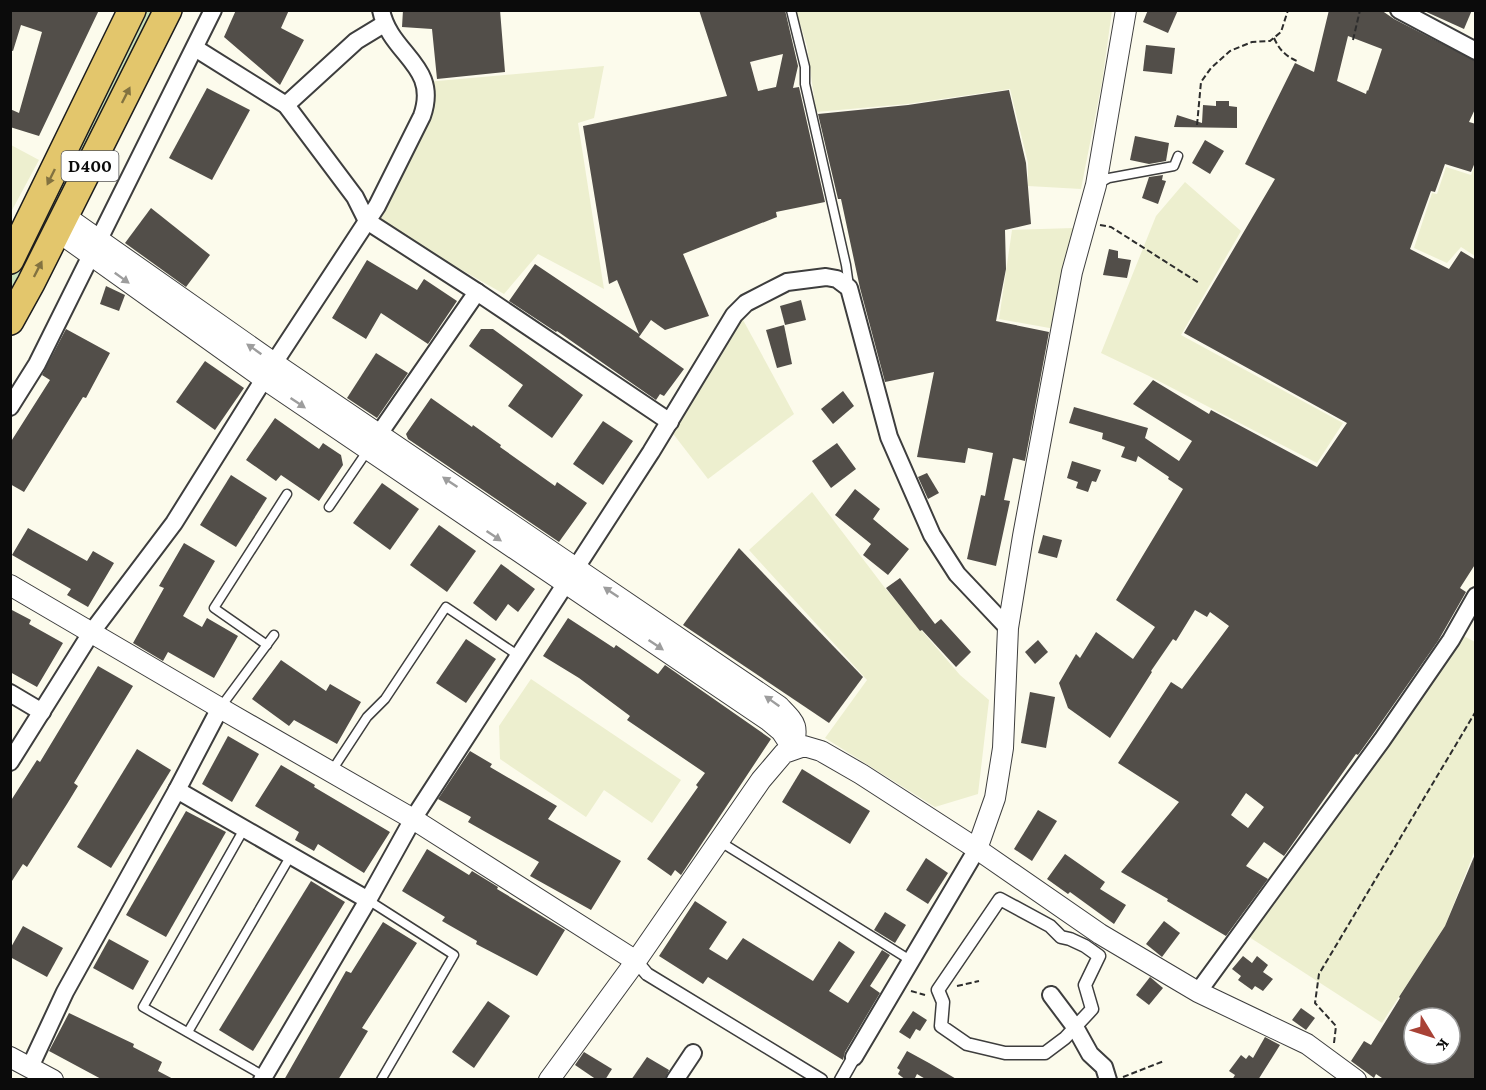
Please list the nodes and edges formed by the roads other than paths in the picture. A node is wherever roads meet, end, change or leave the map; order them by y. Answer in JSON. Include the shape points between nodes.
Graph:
{"nodes":[{"id":1,"x":132,"y":10,"type":"edge"},
{"id":2,"x":168,"y":10,"type":"edge"},
{"id":3,"x":213,"y":10,"type":"edge"},
{"id":4,"x":791,"y":10,"type":"edge"},
{"id":5,"x":1126,"y":10,"type":"edge"},
{"id":6,"x":1398,"y":10,"type":"edge"},
{"id":7,"x":382,"y":17,"type":"edge"},
{"id":8,"x":195,"y":48,"type":"junction"},
{"id":9,"x":1476,"y":51,"type":"edge"},
{"id":10,"x":286,"y":105,"type":"junction"},
{"id":11,"x":1178,"y":156,"type":"dead end"},
{"id":12,"x":1096,"y":185,"type":"junction"},
{"id":13,"x":368,"y":220,"type":"junction"},
{"id":14,"x":61,"y":223,"type":"junction"},
{"id":15,"x":95,"y":247,"type":"junction"},
{"id":16,"x":10,"y":260,"type":"edge"},
{"id":17,"x":849,"y":288,"type":"junction"},
{"id":18,"x":477,"y":292,"type":"junction"},
{"id":19,"x":10,"y":321,"type":"edge"},
{"id":20,"x":269,"y":371,"type":"junction"},
{"id":21,"x":10,"y":407,"type":"edge"},
{"id":22,"x":670,"y":422,"type":"junction"},
{"id":23,"x":379,"y":434,"type":"junction"},
{"id":24,"x":368,"y":450,"type":"junction"},
{"id":25,"x":287,"y":494,"type":"dead end"},
{"id":26,"x":329,"y":507,"type":"dead end"},
{"id":27,"x":576,"y":568,"type":"junction"},
{"id":28,"x":10,"y":585,"type":"edge"},
{"id":29,"x":565,"y":585,"type":"junction"},
{"id":30,"x":1476,"y":596,"type":"edge"},
{"id":31,"x":1008,"y":628,"type":"junction"},
{"id":32,"x":91,"y":633,"type":"junction"},
{"id":33,"x":274,"y":635,"type":"dead end"},
{"id":34,"x":267,"y":645,"type":"junction"},
{"id":35,"x":519,"y":656,"type":"junction"},
{"id":36,"x":10,"y":693,"type":"edge"},
{"id":37,"x":220,"y":708,"type":"junction"},
{"id":38,"x":42,"y":712,"type":"junction"},
{"id":39,"x":793,"y":749,"type":"junction"},
{"id":40,"x":10,"y":762,"type":"edge"},
{"id":41,"x":331,"y":772,"type":"junction"},
{"id":42,"x":177,"y":790,"type":"junction"},
{"id":43,"x":413,"y":819,"type":"junction"},
{"id":44,"x":244,"y":830,"type":"junction"},
{"id":45,"x":719,"y":840,"type":"junction"},
{"id":46,"x":977,"y":849,"type":"junction"},
{"id":47,"x":290,"y":857,"type":"junction"},
{"id":48,"x":368,"y":900,"type":"junction"},
{"id":49,"x":910,"y":960,"type":"junction"},
{"id":50,"x":636,"y":961,"type":"junction"},
{"id":51,"x":1198,"y":992,"type":"junction"},
{"id":52,"x":1051,"y":995,"type":"dead end"},
{"id":53,"x":1075,"y":1027,"type":"junction"},
{"id":54,"x":188,"y":1032,"type":"junction"},
{"id":55,"x":693,"y":1053,"type":"dead end"},
{"id":56,"x":10,"y":1057,"type":"edge"},
{"id":57,"x":855,"y":1057,"type":"joint"},
{"id":58,"x":30,"y":1067,"type":"junction"},
{"id":59,"x":263,"y":1078,"type":"edge"},
{"id":60,"x":1108,"y":1079,"type":"edge"},
{"id":61,"x":53,"y":1080,"type":"edge"},
{"id":62,"x":381,"y":1080,"type":"edge"},
{"id":63,"x":549,"y":1080,"type":"edge"},
{"id":64,"x":675,"y":1080,"type":"edge"},
{"id":65,"x":821,"y":1080,"type":"edge"},
{"id":66,"x":841,"y":1080,"type":"edge"},
{"id":67,"x":1356,"y":1080,"type":"edge"}],
"edges":[{"from":1,"to":16,"type":"highway","number":"D400","one_way":true},
{"from":14,"to":2,"type":"highway","number":"D400","one_way":true},
{"from":3,"to":8,"type":"street"},
{"from":4,"to":17,"type":"lane"},
{"from":5,"to":12,"type":"street"},
{"from":6,"to":9,"type":"street"},
{"from":7,"to":10,"type":"street"},
{"from":7,"to":13,"type":"street","via":[[422,76],[428,101]]},
{"from":8,"to":10,"type":"street"},
{"from":8,"to":15,"type":"street"},
{"from":10,"to":13,"type":"street"},
{"from":11,"to":12,"type":"lane","via":[[1174,166],[1109,178]]},
{"from":12,"to":31,"type":"street","via":[[1072,272]]},
{"from":13,"to":18,"type":"street"},
{"from":13,"to":20,"type":"street"},
{"from":14,"to":15,"type":"street"},
{"from":19,"to":14,"type":"highway","number":"D400","one_way":true},
{"from":15,"to":20,"type":"street"},
{"from":15,"to":21,"type":"street","via":[[37,364]]},
{"from":17,"to":22,"type":"street","via":[[826,277],[787,282],[746,303],[734,315]]},
{"from":17,"to":31,"type":"street","via":[[889,437],[932,535],[957,574]]},
{"from":18,"to":22,"type":"street"},
{"from":18,"to":23,"type":"street"},
{"from":20,"to":23,"type":"street"},
{"from":20,"to":24,"type":"street","one_way":true},
{"from":20,"to":32,"type":"street","via":[[174,523]]},
{"from":22,"to":27,"type":"street"},
{"from":23,"to":24,"type":"street"},
{"from":27,"to":23,"type":"street","one_way":true},
{"from":24,"to":26,"type":"lane"},
{"from":24,"to":29,"type":"street","one_way":true},
{"from":25,"to":34,"type":"lane","via":[[214,608]]},
{"from":27,"to":29,"type":"street"},
{"from":39,"to":27,"type":"street","one_way":true,"via":[[797,729],[779,706]]},
{"from":28,"to":32,"type":"street"},
{"from":29,"to":35,"type":"street"},
{"from":29,"to":39,"type":"street","one_way":true,"via":[[769,721],[782,731]]},
{"from":30,"to":51,"type":"street","via":[[1451,640],[1382,740]]},
{"from":31,"to":46,"type":"street","via":[[1003,748],[995,798]]},
{"from":32,"to":37,"type":"street"},
{"from":32,"to":38,"type":"street"},
{"from":33,"to":34,"type":"lane"},
{"from":34,"to":37,"type":"lane"},
{"from":35,"to":41,"type":"lane","via":[[446,607]]},
{"from":35,"to":43,"type":"street"},
{"from":36,"to":38,"type":"street"},
{"from":37,"to":41,"type":"street"},
{"from":37,"to":42,"type":"street"},
{"from":38,"to":40,"type":"street"},
{"from":39,"to":45,"type":"street","via":[[784,753],[760,780]]},
{"from":39,"to":46,"type":"street","via":[[804,746],[821,751]]},
{"from":41,"to":43,"type":"street"},
{"from":42,"to":44,"type":"street"},
{"from":42,"to":58,"type":"street","via":[[65,992]]},
{"from":43,"to":48,"type":"street"},
{"from":43,"to":50,"type":"street"},
{"from":44,"to":47,"type":"street"},
{"from":44,"to":54,"type":"lane","via":[[143,1007]]},
{"from":45,"to":49,"type":"lane"},
{"from":45,"to":50,"type":"street"},
{"from":46,"to":49,"type":"street"},
{"from":46,"to":51,"type":"street","via":[[1100,934]]},
{"from":47,"to":48,"type":"street"},
{"from":47,"to":54,"type":"lane"},
{"from":48,"to":59,"type":"street"},
{"from":48,"to":62,"type":"lane","via":[[454,954]]},
{"from":49,"to":57,"type":"street"},
{"from":50,"to":63,"type":"street"},
{"from":50,"to":65,"type":"street","via":[[647,974]]},
{"from":51,"to":67,"type":"street","via":[[1307,1044]]},
{"from":52,"to":53,"type":"street"},
{"from":53,"to":53,"type":"street","via":[[1045,1053],[1005,1053],[967,1044],[941,1026],[943,1002],[938,990],[1000,898],[1099,956],[1085,985],[1092,1009]]},
{"from":53,"to":60,"type":"street","via":[[1090,1054],[1104,1067]]},
{"from":54,"to":59,"type":"lane"},
{"from":55,"to":64,"type":"street"},
{"from":56,"to":58,"type":"street"},
{"from":57,"to":66,"type":"street"},
{"from":58,"to":61,"type":"street"}]}
